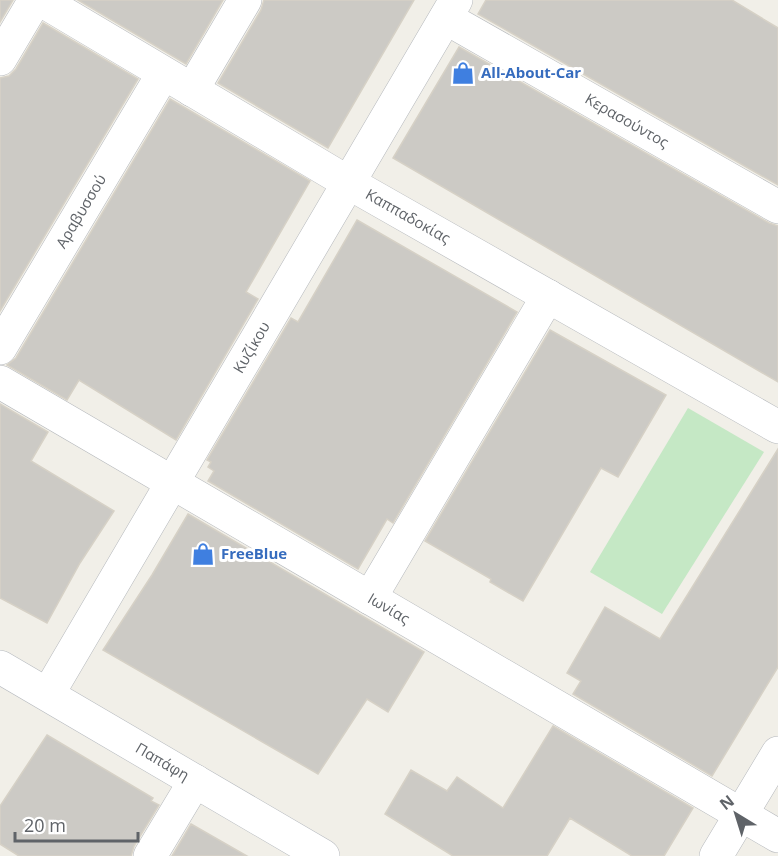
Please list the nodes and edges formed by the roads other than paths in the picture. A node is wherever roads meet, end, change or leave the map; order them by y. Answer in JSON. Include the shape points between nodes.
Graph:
{"nodes":[{"id":1,"x":35,"y":0,"type":"edge"},
{"id":2,"x":41,"y":0,"type":"edge"},
{"id":3,"x":245,"y":0,"type":"edge"},
{"id":4,"x":451,"y":9,"type":"edge"},
{"id":5,"x":0,"y":59,"type":"edge"},
{"id":6,"x":163,"y":74,"type":"junction"},
{"id":7,"x":192,"y":90,"type":"junction"},
{"id":8,"x":349,"y":183,"type":"junction"},
{"id":9,"x":778,"y":207,"type":"edge"},
{"id":10,"x":548,"y":296,"type":"junction"},
{"id":11,"x":0,"y":348,"type":"edge"},
{"id":12,"x":0,"y":382,"type":"edge"},
{"id":13,"x":778,"y":427,"type":"edge"},
{"id":14,"x":173,"y":482,"type":"junction"},
{"id":15,"x":370,"y":598,"type":"junction"},
{"id":16,"x":0,"y":667,"type":"edge"},
{"id":17,"x":48,"y":694,"type":"junction"},
{"id":18,"x":778,"y":753,"type":"edge"},
{"id":19,"x":195,"y":781,"type":"junction"},
{"id":20,"x":741,"y":814,"type":"junction"},
{"id":21,"x":778,"y":836,"type":"edge"},
{"id":22,"x":150,"y":856,"type":"edge"},
{"id":23,"x":322,"y":856,"type":"edge"},
{"id":24,"x":716,"y":856,"type":"edge"}],
"edges":[{"from":1,"to":5,"type":"street"},
{"from":2,"to":6,"type":"street","name":"Καππαδοκίας"},
{"from":3,"to":7,"type":"street"},
{"from":4,"to":8,"type":"street","name":"Κυζίκου"},
{"from":4,"to":9,"type":"street","name":"Κερασούντος"},
{"from":6,"to":7,"type":"street","name":"Καππαδοκίας"},
{"from":6,"to":11,"type":"street","name":"Αραβυσσού"},
{"from":7,"to":8,"type":"street","name":"Καππαδοκίας"},
{"from":8,"to":10,"type":"street","name":"Καππαδοκίας"},
{"from":8,"to":14,"type":"street","name":"Κυζίκου"},
{"from":10,"to":13,"type":"street","name":"Καππαδοκίας"},
{"from":10,"to":15,"type":"street"},
{"from":12,"to":14,"type":"street","name":"Ιωνίας"},
{"from":14,"to":15,"type":"street","name":"Ιωνίας"},
{"from":14,"to":17,"type":"street","name":"Κυζίκου"},
{"from":15,"to":20,"type":"street","name":"Ιωνίας"},
{"from":16,"to":17,"type":"street","name":"Παπάφη"},
{"from":17,"to":19,"type":"street","name":"Παπάφη"},
{"from":18,"to":20,"type":"street"},
{"from":19,"to":22,"type":"street"},
{"from":19,"to":23,"type":"street","name":"Παπάφη"},
{"from":20,"to":21,"type":"street","name":"Ιωνίας"},
{"from":20,"to":24,"type":"street"}]}
